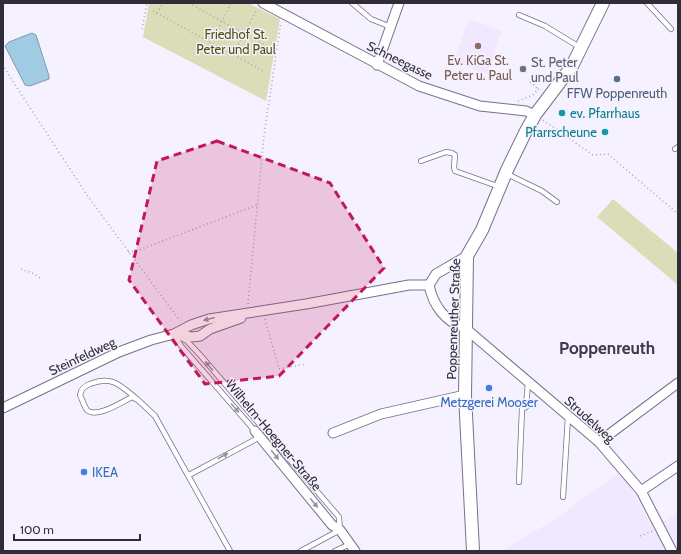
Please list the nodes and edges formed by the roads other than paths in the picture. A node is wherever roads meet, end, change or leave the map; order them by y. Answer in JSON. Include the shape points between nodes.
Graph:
{"nodes":[{"id":1,"x":263,"y":3,"type":"edge"},
{"id":2,"x":352,"y":3,"type":"edge"},
{"id":3,"x":399,"y":3,"type":"edge"},
{"id":4,"x":603,"y":3,"type":"edge"},
{"id":5,"x":647,"y":3,"type":"edge"},
{"id":6,"x":519,"y":15,"type":"dead end"},
{"id":7,"x":391,"y":27,"type":"junction"},
{"id":8,"x":671,"y":28,"type":"dead end"},
{"id":9,"x":582,"y":48,"type":"junction"},
{"id":10,"x":377,"y":65,"type":"junction"},
{"id":11,"x":535,"y":115,"type":"junction"},
{"id":12,"x":421,"y":161,"type":"dead end"},
{"id":13,"x":505,"y":173,"type":"junction"},
{"id":14,"x":500,"y":186,"type":"junction"},
{"id":15,"x":556,"y":202,"type":"dead end"},
{"id":16,"x":466,"y":256,"type":"junction"},
{"id":17,"x":429,"y":285,"type":"junction"},
{"id":18,"x":247,"y":314,"type":"junction"},
{"id":19,"x":465,"y":328,"type":"junction"},
{"id":20,"x":174,"y":334,"type":"junction"},
{"id":21,"x":528,"y":382,"type":"junction"},
{"id":22,"x":678,"y":383,"type":"edge"},
{"id":23,"x":465,"y":395,"type":"junction"},
{"id":24,"x":138,"y":400,"type":"junction"},
{"id":25,"x":3,"y":408,"type":"edge"},
{"id":26,"x":568,"y":416,"type":"junction"},
{"id":27,"x":259,"y":432,"type":"junction"},
{"id":28,"x":333,"y":433,"type":"dead end"},
{"id":29,"x":599,"y":442,"type":"junction"},
{"id":30,"x":678,"y":466,"type":"edge"},
{"id":31,"x":189,"y":475,"type":"junction"},
{"id":32,"x":519,"y":482,"type":"dead end"},
{"id":33,"x":641,"y":491,"type":"junction"},
{"id":34,"x":563,"y":497,"type":"dead end"},
{"id":35,"x":340,"y":530,"type":"junction"},
{"id":36,"x":352,"y":547,"type":"edge"},
{"id":37,"x":230,"y":551,"type":"edge"},
{"id":38,"x":301,"y":551,"type":"edge"},
{"id":39,"x":335,"y":551,"type":"edge"},
{"id":40,"x":473,"y":551,"type":"edge"},
{"id":41,"x":672,"y":551,"type":"edge"}],
"edges":[{"from":1,"to":10,"type":"street","name":"Schneegasse"},
{"from":2,"to":7,"type":"lane","via":[[371,18]]},
{"from":3,"to":7,"type":"street"},
{"from":4,"to":9,"type":"street","name":"Poppenreuther Straße"},
{"from":5,"to":8,"type":"lane"},
{"from":6,"to":9,"type":"lane"},
{"from":7,"to":10,"type":"street"},
{"from":9,"to":11,"type":"street","name":"Poppenreuther Straße","via":[[572,66]]},
{"from":10,"to":11,"type":"street","name":"Schneegasse","via":[[419,86],[460,100]]},
{"from":11,"to":13,"type":"street","name":"Poppenreuther Straße"},
{"from":12,"to":14,"type":"lane","via":[[446,152],[452,153],[455,156],[456,171]]},
{"from":13,"to":14,"type":"street","name":"Poppenreuther Straße"},
{"from":13,"to":15,"type":"lane","via":[[542,191]]},
{"from":14,"to":16,"type":"street","name":"Poppenreuther Straße","via":[[482,230]]},
{"from":16,"to":17,"type":"street","via":[[436,274]]},
{"from":16,"to":19,"type":"street","name":"Poppenreuther Straße"},
{"from":17,"to":18,"type":"street","name":"Steinfeldweg","via":[[409,285]]},
{"from":17,"to":19,"type":"street","via":[[432,299],[442,313],[456,325]]},
{"from":18,"to":20,"type":"street","name":"Steinfeldweg","one_way":true,"via":[[209,319]]},
{"from":18,"to":20,"type":"street","name":"Steinfeldweg","via":[[210,329],[204,335],[192,337]]},
{"from":19,"to":21,"type":"street","name":"Strudelweg"},
{"from":19,"to":23,"type":"street","name":"Poppenreuther Straße"},
{"from":20,"to":25,"type":"street","name":"Steinfeldweg","via":[[119,352]]},
{"from":20,"to":27,"type":"lane","name":"Wilhelm-Hoegner-Straße","one_way":true,"via":[[181,346]]},
{"from":27,"to":20,"type":"lane","one_way":true,"via":[[187,341]]},
{"from":21,"to":26,"type":"street","name":"Strudelweg"},
{"from":21,"to":32,"type":"lane","via":[[526,407],[522,409]]},
{"from":22,"to":29,"type":"street"},
{"from":23,"to":28,"type":"street","via":[[381,414]]},
{"from":23,"to":40,"type":"street","name":"Poppenreuther Straße"},
{"from":24,"to":24,"type":"lane","via":[[132,398],[100,413],[93,413],[87,410],[80,395],[81,389],[85,386],[107,380],[115,382]]},
{"from":24,"to":31,"type":"lane","via":[[155,416]]},
{"from":26,"to":29,"type":"street","name":"Strudelweg"},
{"from":26,"to":34,"type":"lane"},
{"from":31,"to":27,"type":"lane","one_way":true},
{"from":27,"to":35,"type":"street","name":"Wilhelm-Hoegner-Straße","via":[[332,525]]},
{"from":29,"to":33,"type":"street","name":"Strudelweg"},
{"from":30,"to":33,"type":"street"},
{"from":31,"to":37,"type":"lane"},
{"from":33,"to":41,"type":"street","name":"Strudelweg"},
{"from":35,"to":36,"type":"street","name":"Wilhelm-Hoegner-Straße"},
{"from":35,"to":38,"type":"lane"},
{"from":36,"to":39,"type":"lane"}]}
